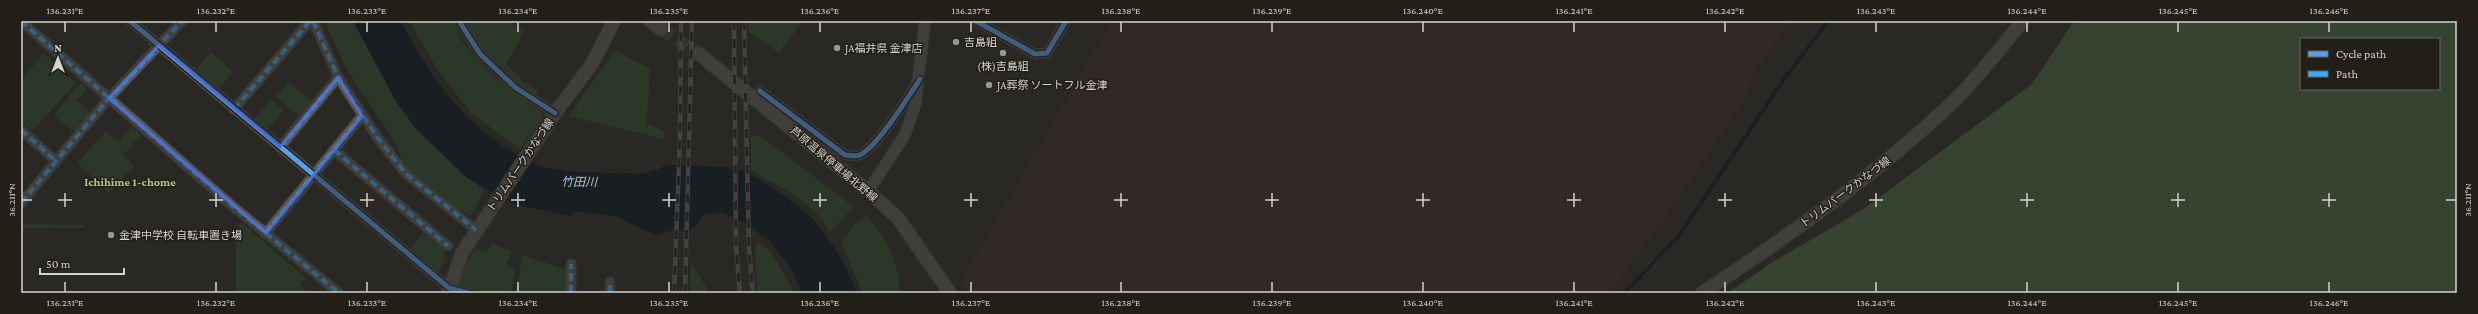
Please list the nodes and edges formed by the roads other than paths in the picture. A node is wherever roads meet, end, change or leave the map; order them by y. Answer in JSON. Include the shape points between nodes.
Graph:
{"nodes":[{"id":1,"x":21,"y":21,"type":"edge"},
{"id":2,"x":130,"y":21,"type":"edge"},
{"id":3,"x":182,"y":21,"type":"edge"},
{"id":4,"x":311,"y":21,"type":"edge"},
{"id":5,"x":459,"y":21,"type":"edge"},
{"id":6,"x":614,"y":21,"type":"edge"},
{"id":7,"x":650,"y":21,"type":"edge"},
{"id":8,"x":925,"y":21,"type":"edge"},
{"id":9,"x":976,"y":21,"type":"edge"},
{"id":10,"x":1066,"y":21,"type":"edge"},
{"id":11,"x":2023,"y":21,"type":"edge"},
{"id":12,"x":661,"y":28,"type":"tunnel mouth"},
{"id":13,"x":159,"y":45,"type":"junction"},
{"id":14,"x":699,"y":54,"type":"tunnel mouth"},
{"id":15,"x":338,"y":77,"type":"junction"},
{"id":16,"x":920,"y":79,"type":"junction"},
{"id":17,"x":760,"y":91,"type":"dead end"},
{"id":18,"x":109,"y":98,"type":"junction"},
{"id":19,"x":234,"y":109,"type":"junction"},
{"id":20,"x":362,"y":116,"type":"junction"},
{"id":21,"x":552,"y":118,"type":"junction"},
{"id":22,"x":21,"y":130,"type":"edge"},
{"id":23,"x":280,"y":147,"type":"junction"},
{"id":24,"x":334,"y":150,"type":"junction"},
{"id":25,"x":56,"y":162,"type":"junction"},
{"id":26,"x":312,"y":174,"type":"junction"},
{"id":27,"x":868,"y":191,"type":"junction"},
{"id":28,"x":21,"y":203,"type":"edge"},
{"id":29,"x":479,"y":226,"type":"junction"},
{"id":30,"x":266,"y":233,"type":"junction"},
{"id":31,"x":448,"y":246,"type":"dead end"},
{"id":32,"x":571,"y":264,"type":"dead end"},
{"id":33,"x":610,"y":282,"type":"dead end"},
{"id":34,"x":448,"y":291,"type":"edge"},
{"id":35,"x":338,"y":293,"type":"edge"},
{"id":36,"x":468,"y":293,"type":"edge"},
{"id":37,"x":571,"y":293,"type":"edge"},
{"id":38,"x":610,"y":293,"type":"edge"},
{"id":39,"x":950,"y":293,"type":"edge"},
{"id":40,"x":1702,"y":293,"type":"edge"}],
"edges":[{"from":1,"to":18,"type":"street"},
{"from":2,"to":13,"type":"street"},
{"from":3,"to":13,"type":"street"},
{"from":4,"to":15,"type":"street"},
{"from":4,"to":19,"type":"street"},
{"from":5,"to":21,"type":"street","via":[[485,59]]},
{"from":6,"to":21,"type":"main road","name":"トリムパークかなづ線","via":[[592,64]]},
{"from":7,"to":12,"type":"main road"},
{"from":8,"to":16,"type":"street"},
{"from":9,"to":10,"type":"street","via":[[1035,54],[1047,53]]},
{"from":11,"to":40,"type":"main road","name":"トリムパークかなづ線","via":[[1957,98],[1872,174]]},
{"from":13,"to":18,"type":"street"},
{"from":13,"to":19,"type":"street"},
{"from":14,"to":27,"type":"main road","name":"芦原温泉停車場北野線"},
{"from":15,"to":20,"type":"street"},
{"from":15,"to":23,"type":"street"},
{"from":16,"to":17,"type":"street","via":[[892,122],[863,153],[853,156],[845,155]]},
{"from":16,"to":27,"type":"street","via":[[916,106],[905,135]]},
{"from":18,"to":25,"type":"street"},
{"from":18,"to":30,"type":"street"},
{"from":19,"to":23,"type":"street"},
{"from":20,"to":24,"type":"street"},
{"from":20,"to":29,"type":"street","via":[[406,174]]},
{"from":21,"to":29,"type":"main road","name":"トリムパークかなづ線"},
{"from":22,"to":25,"type":"street"},
{"from":23,"to":26,"type":"street"},
{"from":24,"to":26,"type":"street"},
{"from":24,"to":31,"type":"street"},
{"from":25,"to":28,"type":"street"},
{"from":26,"to":30,"type":"street"},
{"from":26,"to":34,"type":"street"},
{"from":27,"to":39,"type":"main road","name":"芦原温泉停車場北野線","via":[[898,218]]},
{"from":29,"to":34,"type":"main road","name":"トリムパークかなづ線","via":[[462,253]]},
{"from":30,"to":35,"type":"street"},
{"from":32,"to":37,"type":"street"},
{"from":33,"to":38,"type":"street"},
{"from":34,"to":36,"type":"street"}]}
